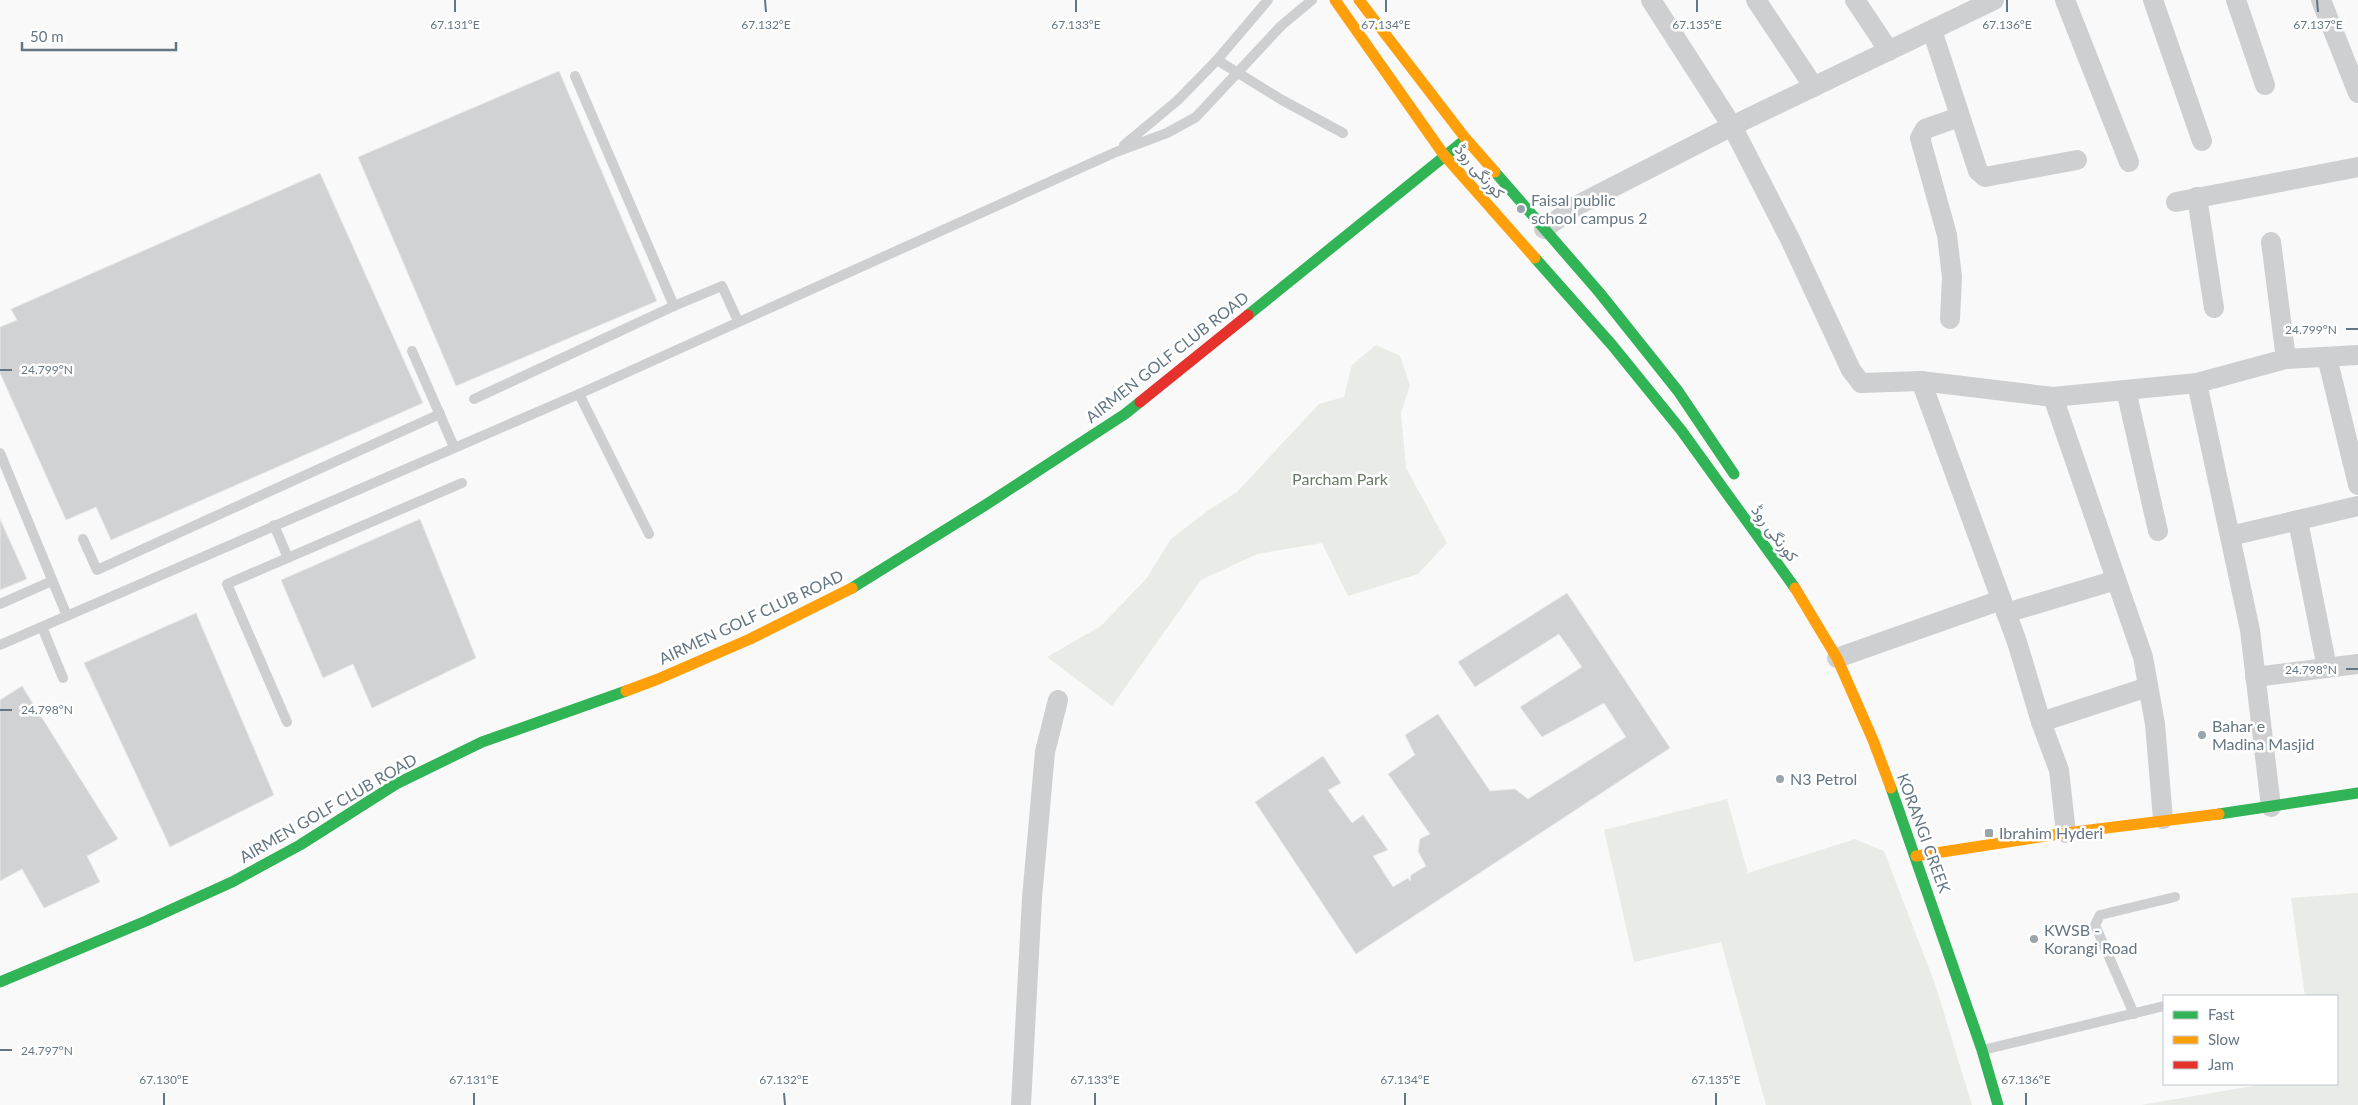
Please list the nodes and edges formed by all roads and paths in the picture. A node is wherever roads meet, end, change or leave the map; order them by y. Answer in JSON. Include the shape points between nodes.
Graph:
{"nodes":[{"id":1,"x":1268,"y":0,"type":"edge"},
{"id":2,"x":1312,"y":0,"type":"edge"},
{"id":3,"x":1335,"y":0,"type":"edge"},
{"id":4,"x":1359,"y":0,"type":"edge"},
{"id":5,"x":1651,"y":0,"type":"edge"},
{"id":6,"x":1756,"y":0,"type":"edge"},
{"id":7,"x":1854,"y":0,"type":"edge"},
{"id":8,"x":1994,"y":0,"type":"edge"},
{"id":9,"x":2065,"y":0,"type":"edge"},
{"id":10,"x":2153,"y":0,"type":"edge"},
{"id":11,"x":2236,"y":0,"type":"edge"},
{"id":12,"x":2320,"y":0,"type":"edge"},
{"id":13,"x":1964,"y":6,"type":"edge"},
{"id":14,"x":1932,"y":30,"type":"junction"},
{"id":15,"x":1889,"y":51,"type":"junction"},
{"id":16,"x":1217,"y":60,"type":"junction"},
{"id":17,"x":1236,"y":74,"type":"junction"},
{"id":18,"x":576,"y":76,"type":"dead end"},
{"id":19,"x":2265,"y":85,"type":"dead end"},
{"id":20,"x":1814,"y":87,"type":"junction"},
{"id":21,"x":2358,"y":93,"type":"edge"},
{"id":22,"x":1959,"y":117,"type":"junction"},
{"id":23,"x":1732,"y":126,"type":"junction"},
{"id":24,"x":1343,"y":133,"type":"dead end"},
{"id":25,"x":1463,"y":135,"type":"junction"},
{"id":26,"x":2202,"y":141,"type":"dead end"},
{"id":27,"x":1433,"y":147,"type":"junction"},
{"id":28,"x":1116,"y":152,"type":"junction"},
{"id":29,"x":1444,"y":155,"type":"junction"},
{"id":30,"x":2077,"y":160,"type":"dead end"},
{"id":31,"x":2129,"y":162,"type":"dead end"},
{"id":32,"x":2358,"y":167,"type":"edge"},
{"id":33,"x":2197,"y":197,"type":"junction"},
{"id":34,"x":2176,"y":202,"type":"dead end"},
{"id":35,"x":1544,"y":229,"type":"junction"},
{"id":36,"x":2271,"y":242,"type":"dead end"},
{"id":37,"x":674,"y":306,"type":"junction"},
{"id":38,"x":2214,"y":308,"type":"dead end"},
{"id":39,"x":1950,"y":319,"type":"dead end"},
{"id":40,"x":738,"y":321,"type":"junction"},
{"id":41,"x":412,"y":351,"type":"dead end"},
{"id":42,"x":2358,"y":356,"type":"edge"},
{"id":43,"x":2327,"y":357,"type":"junction"},
{"id":44,"x":2286,"y":359,"type":"junction"},
{"id":45,"x":1920,"y":381,"type":"junction"},
{"id":46,"x":2197,"y":383,"type":"junction"},
{"id":47,"x":2126,"y":390,"type":"junction"},
{"id":48,"x":578,"y":394,"type":"junction"},
{"id":49,"x":2053,"y":397,"type":"junction"},
{"id":50,"x":474,"y":399,"type":"dead end"},
{"id":51,"x":440,"y":414,"type":"junction"},
{"id":52,"x":454,"y":447,"type":"junction"},
{"id":53,"x":0,"y":454,"type":"edge"},
{"id":54,"x":1738,"y":481,"type":"dead end"},
{"id":55,"x":462,"y":483,"type":"dead end"},
{"id":56,"x":2358,"y":485,"type":"edge"},
{"id":57,"x":2358,"y":506,"type":"edge"},
{"id":58,"x":2298,"y":521,"type":"junction"},
{"id":59,"x":274,"y":525,"type":"junction"},
{"id":60,"x":2158,"y":530,"type":"dead end"},
{"id":61,"x":1771,"y":533,"type":"dead end"},
{"id":62,"x":649,"y":534,"type":"dead end"},
{"id":63,"x":2230,"y":536,"type":"junction"},
{"id":64,"x":82,"y":538,"type":"dead end"},
{"id":65,"x":288,"y":558,"type":"junction"},
{"id":66,"x":2116,"y":580,"type":"junction"},
{"id":67,"x":52,"y":581,"type":"junction"},
{"id":68,"x":1792,"y":584,"type":"junction"},
{"id":69,"x":0,"y":604,"type":"edge"},
{"id":70,"x":2004,"y":607,"type":"junction"},
{"id":71,"x":67,"y":616,"type":"junction"},
{"id":72,"x":42,"y":627,"type":"junction"},
{"id":73,"x":0,"y":645,"type":"edge"},
{"id":74,"x":1837,"y":658,"type":"junction"},
{"id":75,"x":2358,"y":664,"type":"edge"},
{"id":76,"x":2327,"y":668,"type":"junction"},
{"id":77,"x":2255,"y":677,"type":"junction"},
{"id":78,"x":63,"y":678,"type":"dead end"},
{"id":79,"x":2148,"y":687,"type":"junction"},
{"id":80,"x":1058,"y":700,"type":"dead end"},
{"id":81,"x":287,"y":722,"type":"dead end"},
{"id":82,"x":2041,"y":722,"type":"junction"},
{"id":83,"x":2358,"y":793,"type":"edge"},
{"id":84,"x":2271,"y":807,"type":"junction"},
{"id":85,"x":2163,"y":820,"type":"junction"},
{"id":86,"x":2066,"y":833,"type":"junction"},
{"id":87,"x":1916,"y":856,"type":"junction"},
{"id":88,"x":2175,"y":897,"type":"dead end"},
{"id":89,"x":0,"y":982,"type":"edge"},
{"id":90,"x":2163,"y":1006,"type":"edge"},
{"id":91,"x":2134,"y":1014,"type":"junction"},
{"id":92,"x":1982,"y":1050,"type":"junction"},
{"id":93,"x":1021,"y":1105,"type":"edge"},
{"id":94,"x":1998,"y":1105,"type":"edge"}],
"edges":[{"from":1,"to":16,"type":"lane"},
{"from":2,"to":17,"type":"lane","via":[[1281,26]]},
{"from":3,"to":27,"type":"street","name":"کورنگی روڈ"},
{"from":4,"to":25,"type":"street","name":"کورنگی روڈ"},
{"from":5,"to":23,"type":"street"},
{"from":6,"to":20,"type":"street"},
{"from":7,"to":15,"type":"street"},
{"from":8,"to":13,"type":"street"},
{"from":9,"to":31,"type":"street"},
{"from":10,"to":26,"type":"street"},
{"from":11,"to":19,"type":"street"},
{"from":12,"to":21,"type":"street"},
{"from":13,"to":14,"type":"street"},
{"from":14,"to":15,"type":"street"},
{"from":14,"to":22,"type":"street"},
{"from":15,"to":20,"type":"street"},
{"from":16,"to":17,"type":"lane"},
{"from":16,"to":28,"type":"lane","via":[[1167,110]]},
{"from":17,"to":24,"type":"lane"},
{"from":17,"to":28,"type":"lane","via":[[1196,117],[1167,133]]},
{"from":18,"to":37,"type":"lane"},
{"from":20,"to":23,"type":"street"},
{"from":22,"to":30,"type":"street","via":[[1978,171],[1985,178]]},
{"from":22,"to":39,"type":"street","via":[[1925,129],[1920,138],[1947,235],[1952,277]]},
{"from":23,"to":35,"type":"street","via":[[1576,206]]},
{"from":23,"to":45,"type":"street","via":[[1790,239],[1855,378],[1861,383]]},
{"from":25,"to":27,"type":"street"},
{"from":25,"to":29,"type":"street","name":"AIRMEN GOLF CLUB ROAD"},
{"from":25,"to":35,"type":"street","name":"کورنگی روڈ"},
{"from":27,"to":29,"type":"street","name":"کورنگی روڈ"},
{"from":28,"to":40,"type":"lane"},
{"from":29,"to":68,"type":"street","name":"کورنگی روڈ","via":[[1612,345],[1680,430]]},
{"from":29,"to":89,"type":"street","name":"AIRMEN GOLF CLUB ROAD","via":[[1125,414],[847,591],[750,639],[658,679],[482,742],[396,784],[300,845],[232,882]]},
{"from":32,"to":33,"type":"street"},
{"from":33,"to":34,"type":"street"},
{"from":33,"to":38,"type":"street"},
{"from":35,"to":54,"type":"street","name":"کورنگی روڈ","via":[[1678,391]]},
{"from":36,"to":44,"type":"street"},
{"from":37,"to":40,"type":"lane","via":[[722,286]]},
{"from":37,"to":50,"type":"lane"},
{"from":40,"to":48,"type":"lane"},
{"from":41,"to":51,"type":"lane"},
{"from":42,"to":43,"type":"street"},
{"from":43,"to":44,"type":"street"},
{"from":43,"to":56,"type":"street"},
{"from":44,"to":46,"type":"street"},
{"from":45,"to":49,"type":"street"},
{"from":45,"to":70,"type":"street"},
{"from":46,"to":47,"type":"street"},
{"from":46,"to":63,"type":"street"},
{"from":47,"to":49,"type":"street"},
{"from":47,"to":60,"type":"street"},
{"from":48,"to":52,"type":"lane"},
{"from":48,"to":62,"type":"lane"},
{"from":49,"to":66,"type":"street"},
{"from":51,"to":52,"type":"lane"},
{"from":51,"to":64,"type":"lane","via":[[97,570]]},
{"from":52,"to":59,"type":"lane"},
{"from":53,"to":67,"type":"lane"},
{"from":55,"to":65,"type":"lane"},
{"from":57,"to":58,"type":"street"},
{"from":58,"to":63,"type":"street"},
{"from":58,"to":76,"type":"street"},
{"from":59,"to":65,"type":"lane"},
{"from":59,"to":71,"type":"lane"},
{"from":61,"to":68,"type":"street","name":"کورنگی روڈ"},
{"from":63,"to":77,"type":"street","via":[[2250,630]]},
{"from":65,"to":81,"type":"lane","via":[[227,584]]},
{"from":66,"to":70,"type":"street"},
{"from":66,"to":79,"type":"street","via":[[2143,657]]},
{"from":67,"to":69,"type":"lane"},
{"from":67,"to":71,"type":"lane"},
{"from":68,"to":74,"type":"street","name":"KORANGI CREEK"},
{"from":70,"to":74,"type":"street"},
{"from":70,"to":82,"type":"street"},
{"from":71,"to":72,"type":"lane"},
{"from":72,"to":73,"type":"lane"},
{"from":72,"to":78,"type":"lane"},
{"from":74,"to":87,"type":"street","name":"KORANGI CREEK","via":[[1873,740]]},
{"from":75,"to":76,"type":"street"},
{"from":76,"to":77,"type":"street"},
{"from":77,"to":84,"type":"street"},
{"from":79,"to":82,"type":"street"},
{"from":79,"to":85,"type":"street","via":[[2155,724]]},
{"from":80,"to":93,"type":"street","via":[[1045,752],[1032,898]]},
{"from":82,"to":86,"type":"street","via":[[2059,770]]},
{"from":83,"to":84,"type":"street"},
{"from":84,"to":85,"type":"street"},
{"from":85,"to":86,"type":"street"},
{"from":86,"to":87,"type":"street"},
{"from":87,"to":92,"type":"street","name":"KORANGI CREEK"},
{"from":88,"to":91,"type":"lane","via":[[2100,915],[2095,925]]},
{"from":90,"to":91,"type":"lane"},
{"from":91,"to":92,"type":"lane"},
{"from":92,"to":94,"type":"street","name":"KORANGI CREEK"}]}
